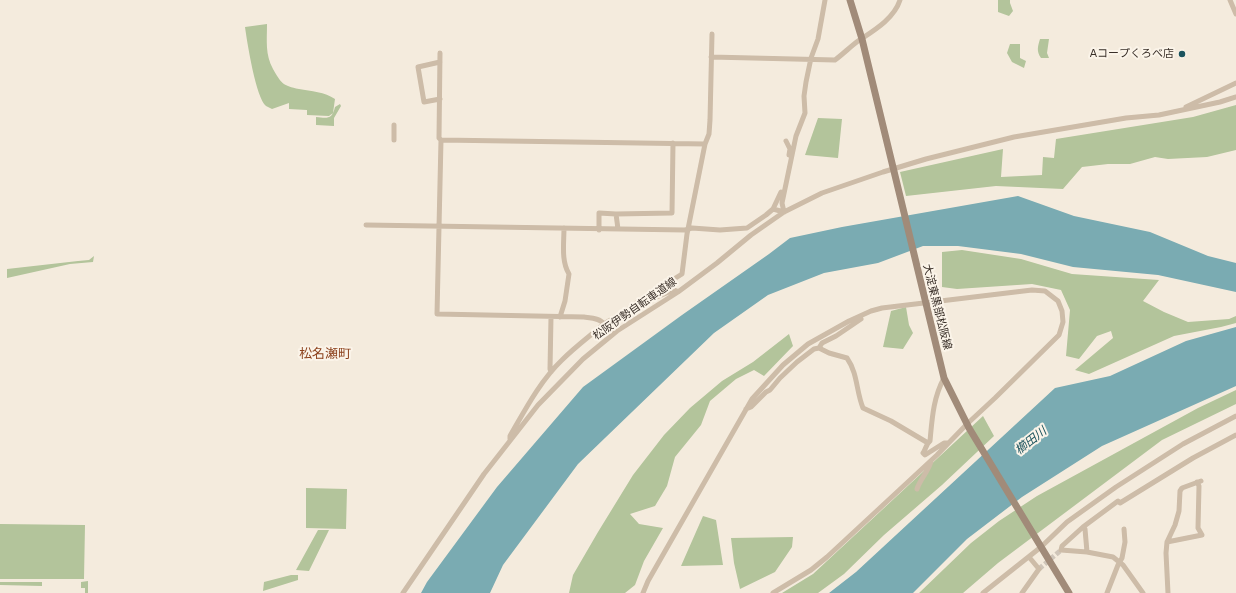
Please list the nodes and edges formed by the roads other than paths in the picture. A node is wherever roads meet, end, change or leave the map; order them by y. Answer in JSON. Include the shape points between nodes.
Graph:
{"nodes":[{"id":1,"x":825,"y":0,"type":"edge"},
{"id":2,"x":850,"y":0,"type":"edge"},
{"id":3,"x":900,"y":0,"type":"edge"},
{"id":4,"x":1230,"y":0,"type":"edge"},
{"id":5,"x":1236,"y":14,"type":"edge"},
{"id":6,"x":712,"y":34,"type":"dead end"},
{"id":7,"x":862,"y":39,"type":"junction"},
{"id":8,"x":440,"y":53,"type":"dead end"},
{"id":9,"x":711,"y":57,"type":"junction"},
{"id":10,"x":811,"y":58,"type":"junction"},
{"id":11,"x":440,"y":62,"type":"junction"},
{"id":12,"x":1236,"y":83,"type":"edge"},
{"id":13,"x":1236,"y":97,"type":"edge"},
{"id":14,"x":440,"y":99,"type":"junction"},
{"id":15,"x":1178,"y":111,"type":"junction"},
{"id":16,"x":394,"y":124,"type":"dead end"},
{"id":17,"x":394,"y":140,"type":"dead end"},
{"id":18,"x":441,"y":140,"type":"junction"},
{"id":19,"x":786,"y":141,"type":"dead end"},
{"id":20,"x":673,"y":143,"type":"junction"},
{"id":21,"x":705,"y":144,"type":"junction"},
{"id":22,"x":790,"y":162,"type":"junction"},
{"id":23,"x":893,"y":170,"type":"junction"},
{"id":24,"x":773,"y":208,"type":"junction"},
{"id":25,"x":784,"y":212,"type":"junction"},
{"id":26,"x":616,"y":214,"type":"junction"},
{"id":27,"x":366,"y":226,"type":"dead end"},
{"id":28,"x":439,"y":227,"type":"junction"},
{"id":29,"x":564,"y":228,"type":"junction"},
{"id":30,"x":618,"y":229,"type":"junction"},
{"id":31,"x":688,"y":229,"type":"junction"},
{"id":32,"x":599,"y":230,"type":"junction"},
{"id":33,"x":678,"y":292,"type":"junction"},
{"id":34,"x":924,"y":301,"type":"junction"},
{"id":35,"x":632,"y":307,"type":"junction"},
{"id":36,"x":865,"y":314,"type":"junction"},
{"id":37,"x":550,"y":317,"type":"junction"},
{"id":38,"x":560,"y":317,"type":"junction"},
{"id":39,"x":604,"y":324,"type":"junction"},
{"id":40,"x":819,"y":348,"type":"junction"},
{"id":41,"x":551,"y":372,"type":"junction"},
{"id":42,"x":944,"y":378,"type":"junction"},
{"id":43,"x":746,"y":409,"type":"junction"},
{"id":44,"x":1236,"y":416,"type":"edge"},
{"id":45,"x":968,"y":426,"type":"junction"},
{"id":46,"x":1236,"y":435,"type":"edge"},
{"id":47,"x":509,"y":442,"type":"junction"},
{"id":48,"x":928,"y":443,"type":"junction"},
{"id":49,"x":947,"y":444,"type":"junction"},
{"id":50,"x":931,"y":460,"type":"junction"},
{"id":51,"x":917,"y":489,"type":"dead end"},
{"id":52,"x":1083,"y":527,"type":"junction"},
{"id":53,"x":1124,"y":529,"type":"dead end"},
{"id":54,"x":1167,"y":542,"type":"junction"},
{"id":55,"x":1040,"y":546,"type":"junction"},
{"id":56,"x":1087,"y":552,"type":"junction"},
{"id":57,"x":1029,"y":557,"type":"junction"},
{"id":58,"x":1120,"y":562,"type":"junction"},
{"id":59,"x":404,"y":593,"type":"edge"},
{"id":60,"x":644,"y":593,"type":"edge"},
{"id":61,"x":773,"y":593,"type":"edge"},
{"id":62,"x":983,"y":593,"type":"edge"},
{"id":63,"x":1022,"y":593,"type":"edge"},
{"id":64,"x":1069,"y":593,"type":"edge"},
{"id":65,"x":1107,"y":593,"type":"edge"},
{"id":66,"x":1143,"y":593,"type":"edge"},
{"id":67,"x":1168,"y":593,"type":"edge"}],
"edges":[{"from":1,"to":10,"type":"street","via":[[818,39]]},
{"from":2,"to":7,"type":"main road","name":"大淀東黒部松阪線"},
{"from":3,"to":7,"type":"street","via":[[885,22]]},
{"from":4,"to":5,"type":"street"},
{"from":6,"to":9,"type":"street"},
{"from":7,"to":10,"type":"street","via":[[835,60]]},
{"from":7,"to":23,"type":"main road","name":"大淀東黒部松阪線"},
{"from":8,"to":11,"type":"street"},
{"from":9,"to":10,"type":"street"},
{"from":9,"to":21,"type":"street","via":[[710,120]]},
{"from":10,"to":22,"type":"street","via":[[804,96],[805,113]]},
{"from":11,"to":14,"type":"street"},
{"from":11,"to":14,"type":"street","via":[[418,67],[424,102]]},
{"from":12,"to":15,"type":"street"},
{"from":13,"to":15,"type":"street"},
{"from":14,"to":18,"type":"street"},
{"from":15,"to":23,"type":"street","name":"松阪伊勢自転車道線","via":[[1014,137]]},
{"from":16,"to":17,"type":"street"},
{"from":18,"to":20,"type":"street"},
{"from":18,"to":28,"type":"street"},
{"from":19,"to":22,"type":"street","via":[[790,149]]},
{"from":20,"to":21,"type":"street"},
{"from":20,"to":26,"type":"street","via":[[672,213]]},
{"from":21,"to":31,"type":"street"},
{"from":22,"to":24,"type":"street","via":[[787,163],[781,195]]},
{"from":22,"to":25,"type":"street","via":[[782,203]]},
{"from":23,"to":25,"type":"street","name":"松阪伊勢自転車道線","via":[[822,193]]},
{"from":23,"to":34,"type":"main road","name":"大淀東黒部松阪線"},
{"from":24,"to":25,"type":"street"},
{"from":24,"to":31,"type":"street","via":[[747,228]]},
{"from":25,"to":33,"type":"street","name":"松阪伊勢自転車道線"},
{"from":26,"to":30,"type":"street"},
{"from":26,"to":32,"type":"street","via":[[599,213]]},
{"from":27,"to":28,"type":"street"},
{"from":28,"to":29,"type":"street"},
{"from":28,"to":37,"type":"street","via":[[437,314]]},
{"from":29,"to":32,"type":"street"},
{"from":29,"to":38,"type":"street","via":[[564,261],[569,274]]},
{"from":30,"to":31,"type":"street"},
{"from":30,"to":32,"type":"street"},
{"from":31,"to":35,"type":"street","via":[[682,274]]},
{"from":33,"to":35,"type":"street","via":[[674,290]]},
{"from":33,"to":47,"type":"street","name":"松阪伊勢自転車道線","via":[[628,323],[583,359],[538,405]]},
{"from":34,"to":36,"type":"street","via":[[882,308]]},
{"from":34,"to":42,"type":"main road","name":"大淀東黒部松阪線"},
{"from":34,"to":45,"type":"street","via":[[1038,290],[1045,291],[1058,301],[1062,311],[1063,322],[1059,335]]},
{"from":35,"to":39,"type":"street"},
{"from":36,"to":40,"type":"street","via":[[836,336],[822,343]]},
{"from":36,"to":43,"type":"street","via":[[808,344],[783,365]]},
{"from":37,"to":38,"type":"street"},
{"from":37,"to":41,"type":"street"},
{"from":38,"to":39,"type":"street","via":[[593,318]]},
{"from":39,"to":41,"type":"street"},
{"from":40,"to":43,"type":"street","via":[[797,362],[770,390]]},
{"from":40,"to":48,"type":"street","via":[[847,358],[855,372],[863,408]]},
{"from":41,"to":47,"type":"street","via":[[525,410]]},
{"from":42,"to":45,"type":"main road","name":"大淀東黒部松阪線"},
{"from":42,"to":48,"type":"street","via":[[934,406]]},
{"from":43,"to":60,"type":"street","via":[[648,581]]},
{"from":44,"to":55,"type":"street","via":[[1136,473],[1067,522]]},
{"from":45,"to":49,"type":"street"},
{"from":45,"to":55,"type":"main road","name":"大淀東黒部松阪線"},
{"from":46,"to":52,"type":"street","via":[[1120,503],[1118,501]]},
{"from":47,"to":59,"type":"street","name":"松阪伊勢自転車道線","via":[[484,474]]},
{"from":48,"to":49,"type":"street","via":[[923,453],[925,455],[944,443]]},
{"from":49,"to":50,"type":"street"},
{"from":50,"to":51,"type":"street"},
{"from":50,"to":61,"type":"street","via":[[827,557]]},
{"from":52,"to":56,"type":"street"},
{"from":52,"to":56,"type":"street","via":[[1062,546],[1061,550]]},
{"from":53,"to":58,"type":"street"},
{"from":54,"to":54,"type":"street","via":[[1179,511],[1180,491],[1199,482],[1198,528],[1202,535]]},
{"from":54,"to":67,"type":"street"},
{"from":55,"to":57,"type":"street"},
{"from":55,"to":64,"type":"main road","name":"大淀東黒部松阪線"},
{"from":56,"to":58,"type":"street","via":[[1113,557]]},
{"from":57,"to":62,"type":"street"},
{"from":57,"to":63,"type":"street","via":[[1038,569]]},
{"from":58,"to":65,"type":"street"},
{"from":58,"to":66,"type":"street"}]}
